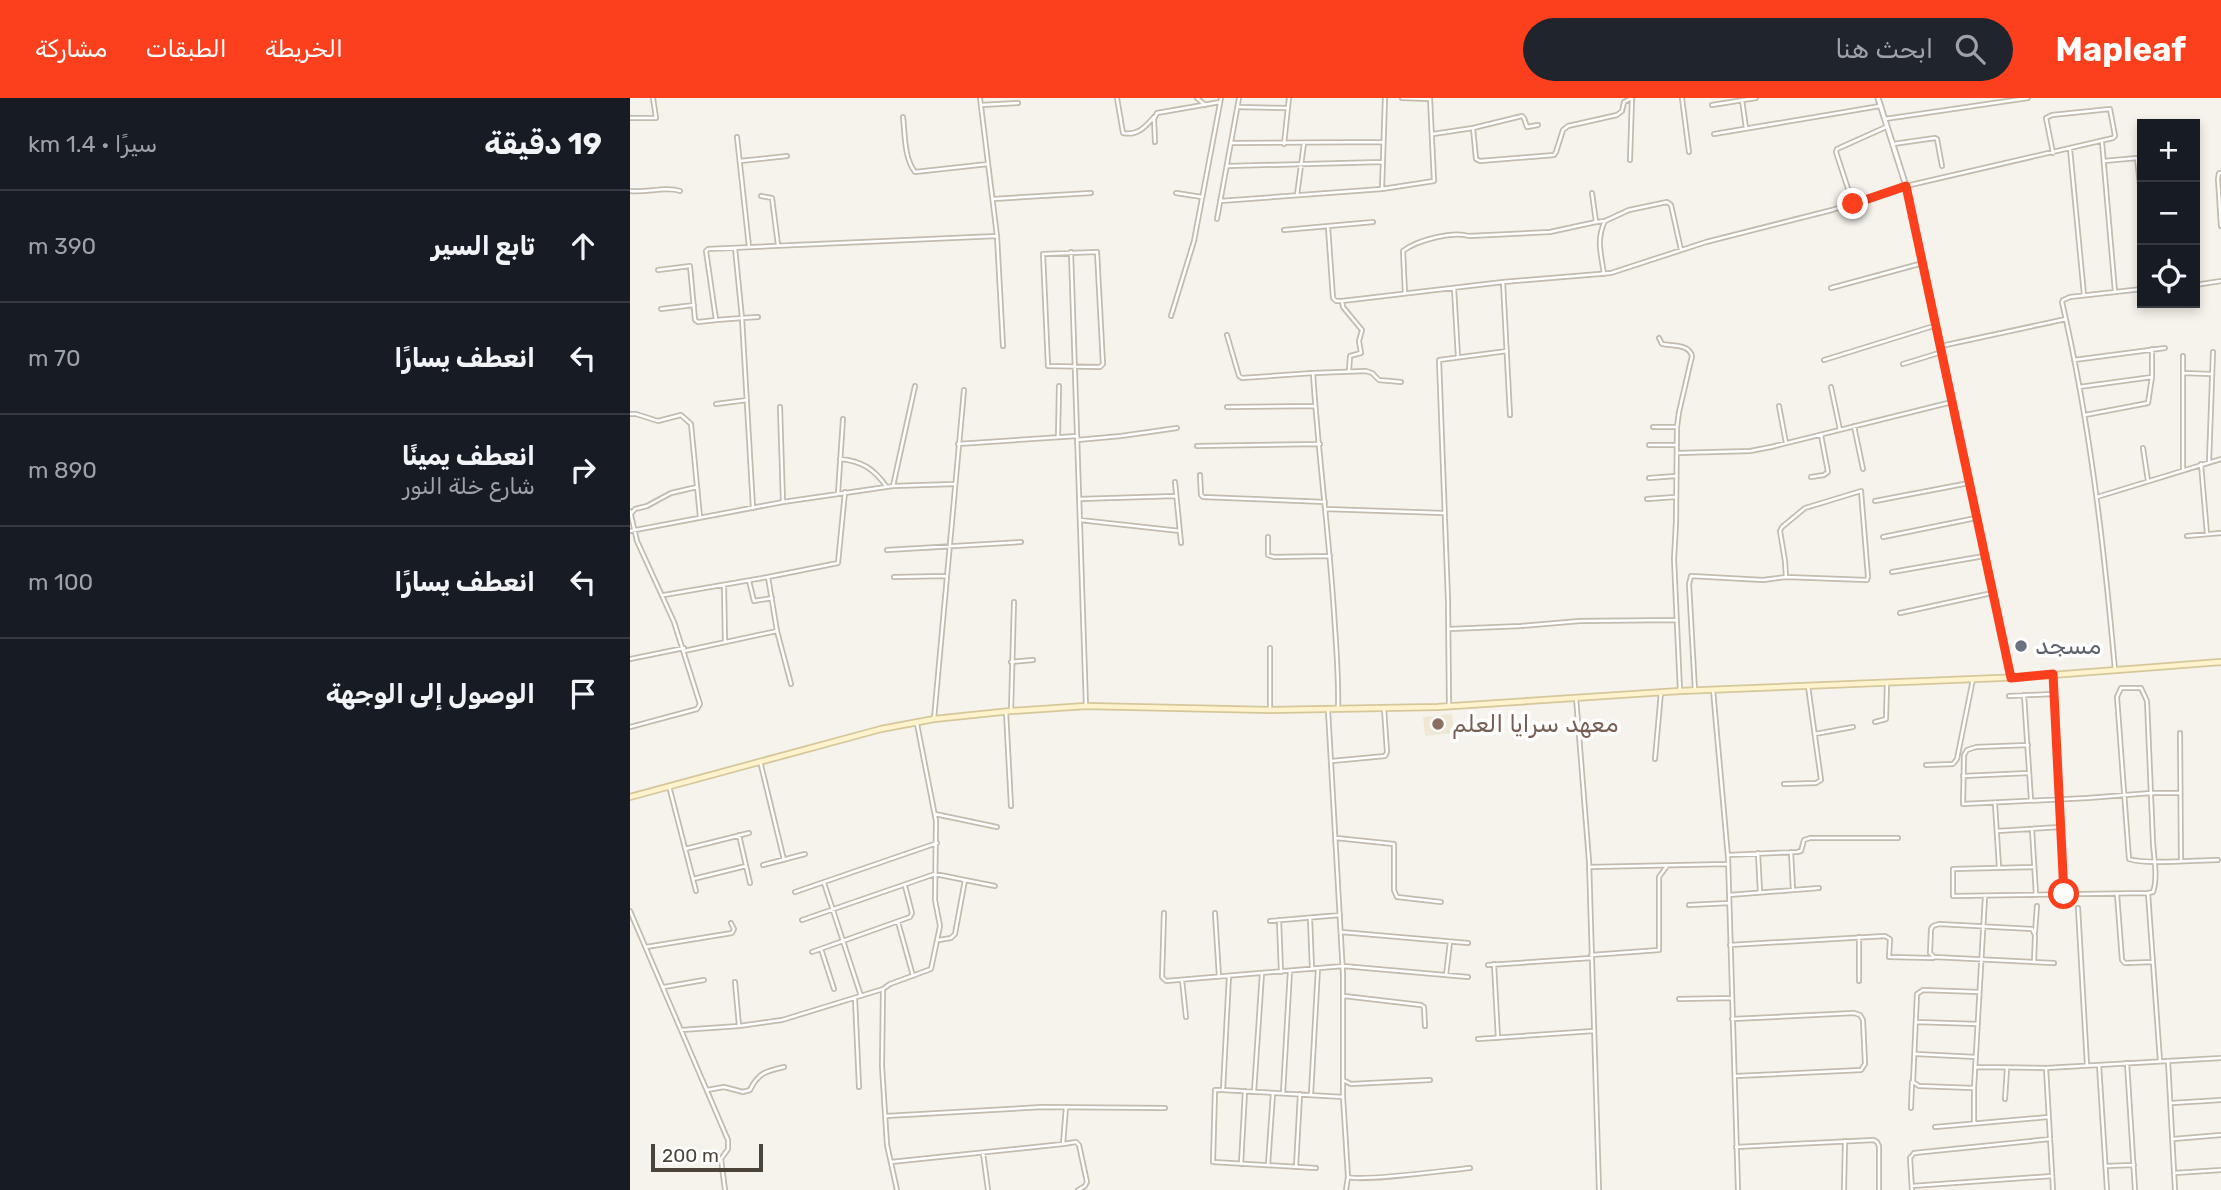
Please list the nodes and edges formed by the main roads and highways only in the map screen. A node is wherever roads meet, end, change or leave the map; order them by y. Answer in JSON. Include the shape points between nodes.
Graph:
{"nodes":[{"id":1,"x":2221,"y":662,"type":"edge"},
{"id":2,"x":630,"y":797,"type":"edge"}],
"edges":[{"from":1,"to":2,"type":"main road","via":[[2011,678],[1384,708],[1086,706],[1009,711],[881,729]]}]}
